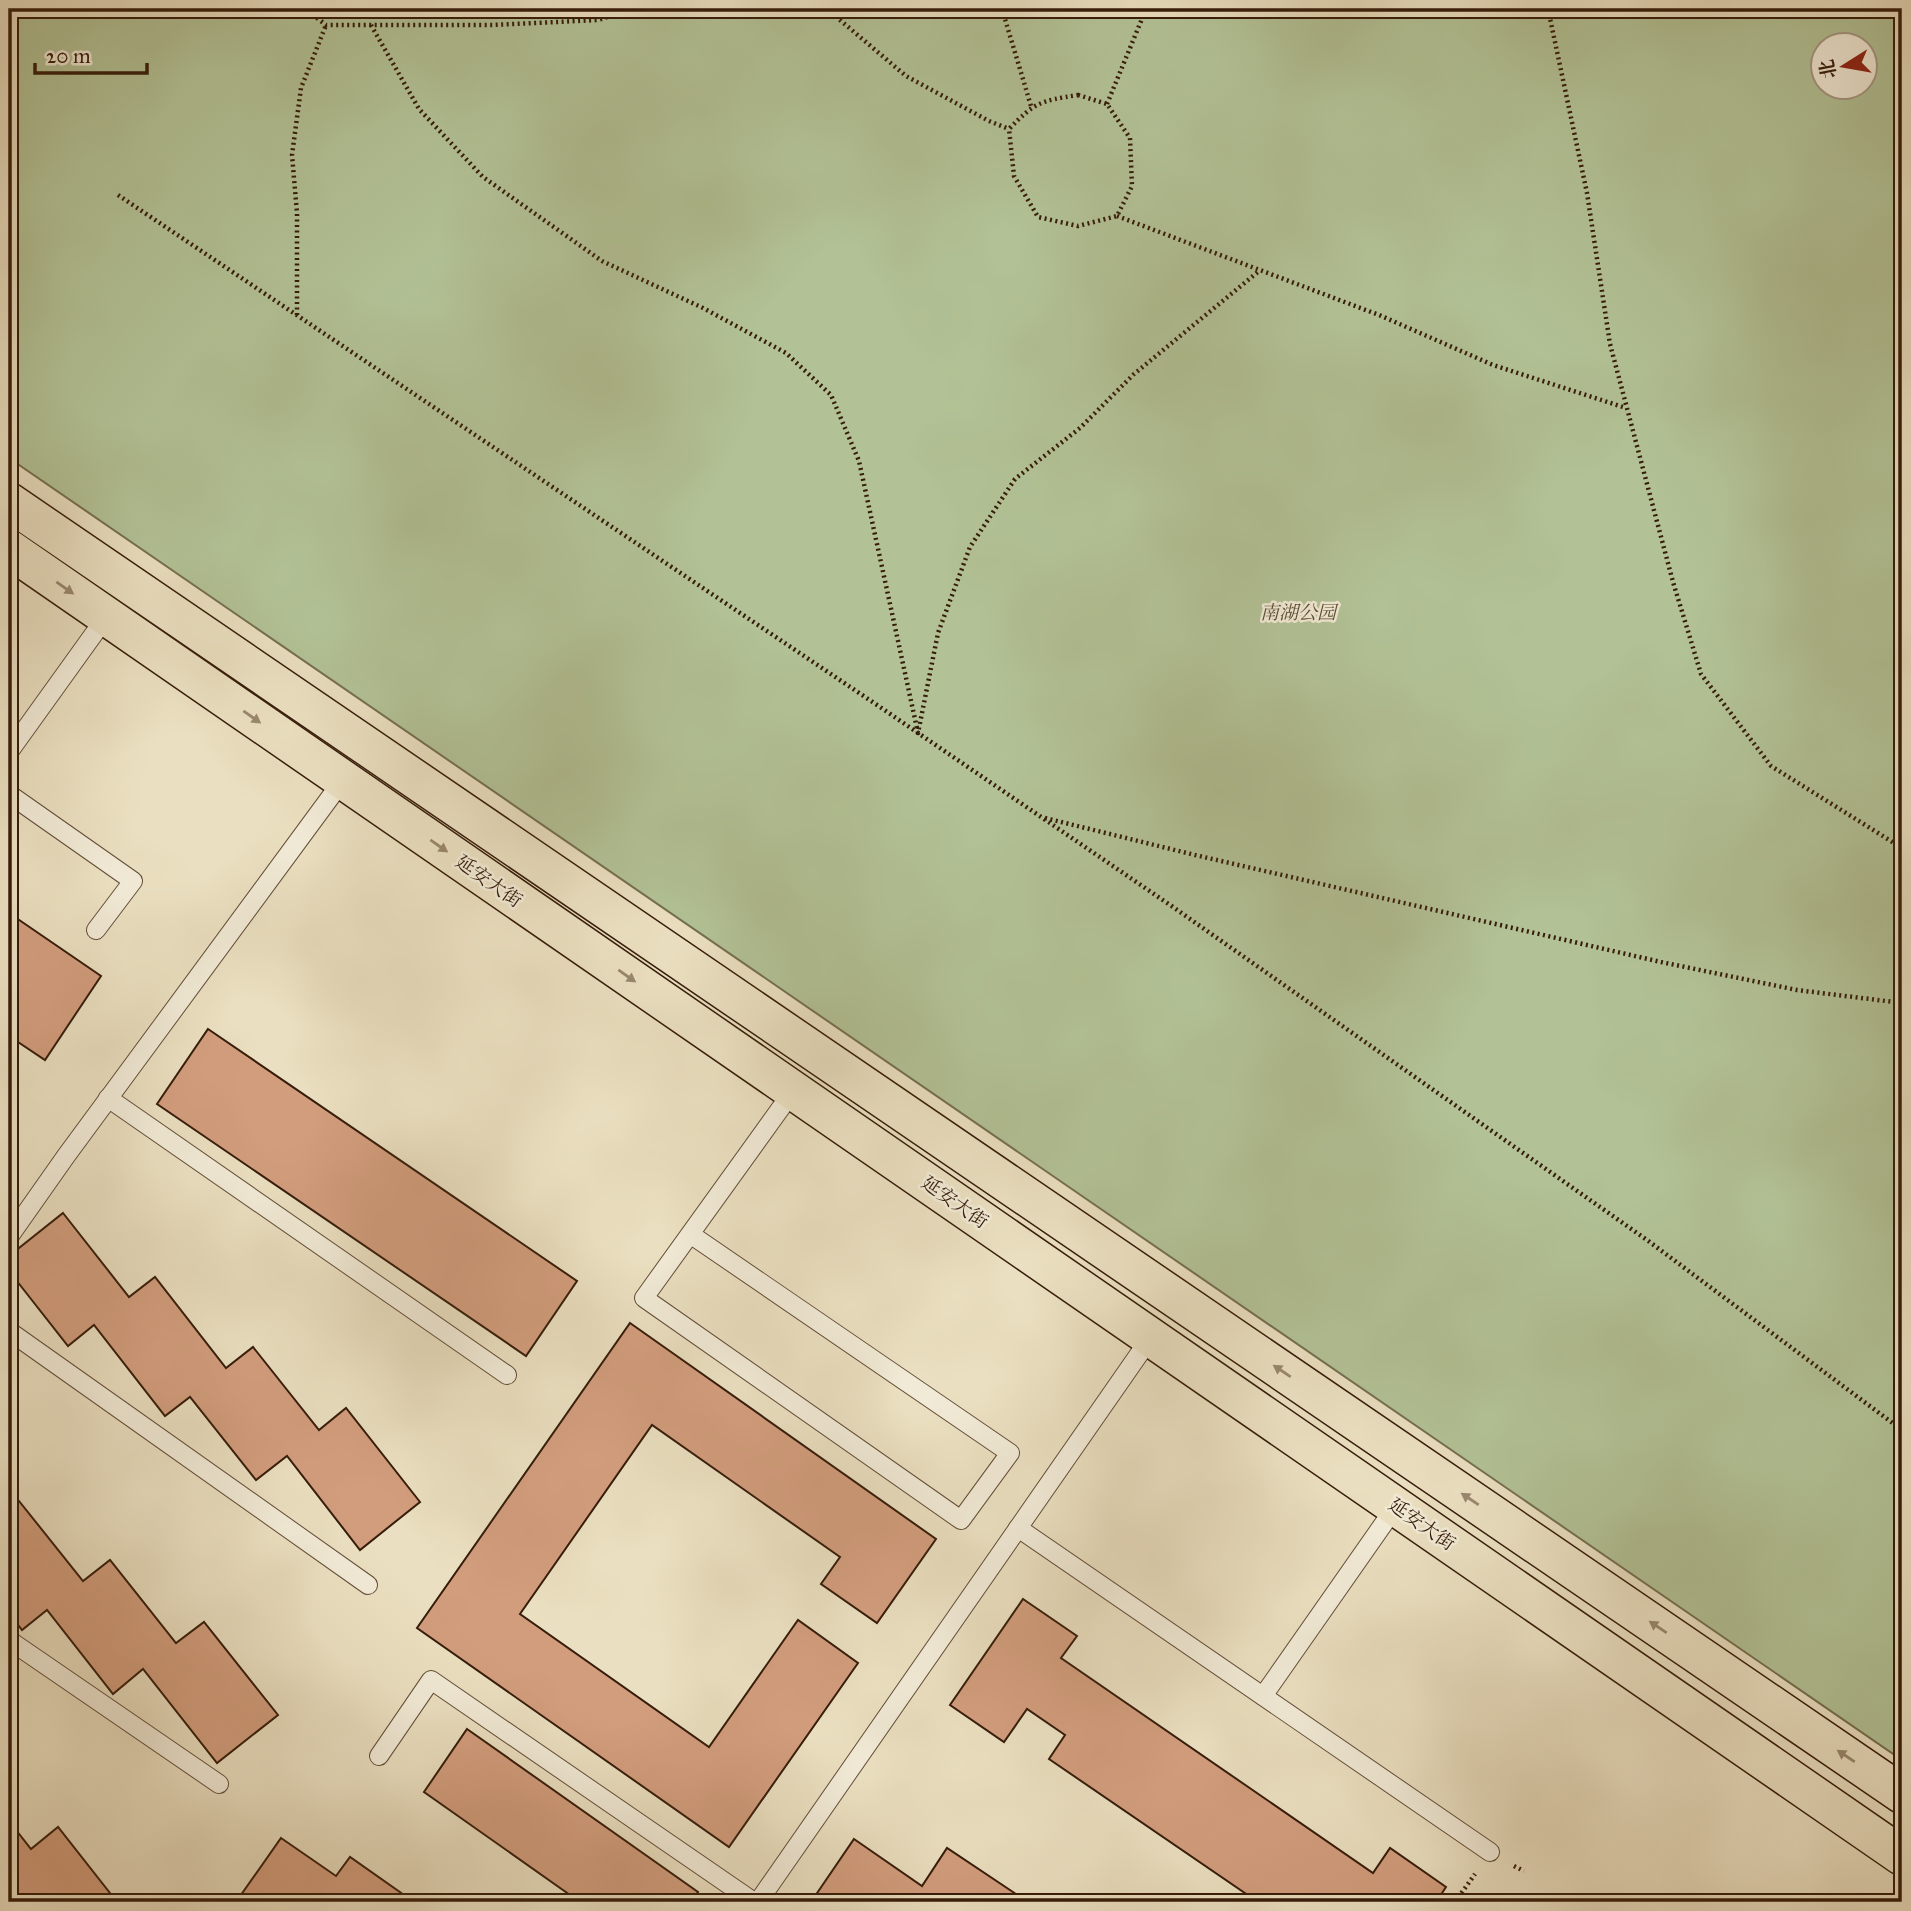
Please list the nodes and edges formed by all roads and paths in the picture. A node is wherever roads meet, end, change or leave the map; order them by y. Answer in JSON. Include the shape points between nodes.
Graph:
{"nodes":[{"id":1,"x":632,"y":9,"type":"edge"},
{"id":2,"x":827,"y":9,"type":"edge"},
{"id":3,"x":1002,"y":9,"type":"edge"},
{"id":4,"x":1146,"y":9,"type":"edge"},
{"id":5,"x":1548,"y":9,"type":"edge"},
{"id":6,"x":308,"y":11,"type":"dead end"},
{"id":7,"x":326,"y":25,"type":"junction"},
{"id":8,"x":371,"y":25,"type":"junction"},
{"id":9,"x":1107,"y":104,"type":"junction"},
{"id":10,"x":1031,"y":106,"type":"junction"},
{"id":11,"x":1009,"y":129,"type":"junction"},
{"id":12,"x":117,"y":195,"type":"dead end"},
{"id":13,"x":1116,"y":216,"type":"junction"},
{"id":14,"x":1259,"y":271,"type":"junction"},
{"id":15,"x":297,"y":315,"type":"junction"},
{"id":16,"x":1627,"y":408,"type":"junction"},
{"id":17,"x":9,"y":502,"type":"edge"},
{"id":18,"x":9,"y":549,"type":"edge"},
{"id":19,"x":106,"y":617,"type":"junction"},
{"id":20,"x":918,"y":733,"type":"junction"},
{"id":21,"x":9,"y":752,"type":"edge"},
{"id":22,"x":343,"y":780,"type":"junction"},
{"id":23,"x":9,"y":794,"type":"edge"},
{"id":24,"x":1042,"y":818,"type":"junction"},
{"id":25,"x":1902,"y":848,"type":"edge"},
{"id":26,"x":96,"y":930,"type":"dead end"},
{"id":27,"x":1902,"y":1003,"type":"edge"},
{"id":28,"x":793,"y":1091,"type":"junction"},
{"id":29,"x":108,"y":1098,"type":"junction"},
{"id":30,"x":690,"y":1234,"type":"junction"},
{"id":31,"x":9,"y":1237,"type":"edge"},
{"id":32,"x":9,"y":1331,"type":"edge"},
{"id":33,"x":1151,"y":1337,"type":"junction"},
{"id":34,"x":507,"y":1375,"type":"dead end"},
{"id":35,"x":1902,"y":1430,"type":"edge"},
{"id":36,"x":1396,"y":1507,"type":"junction"},
{"id":37,"x":1018,"y":1528,"type":"junction"},
{"id":38,"x":368,"y":1585,"type":"dead end"},
{"id":39,"x":9,"y":1640,"type":"edge"},
{"id":40,"x":1263,"y":1696,"type":"junction"},
{"id":41,"x":379,"y":1756,"type":"dead end"},
{"id":42,"x":219,"y":1784,"type":"dead end"},
{"id":43,"x":1902,"y":1794,"type":"edge"},
{"id":44,"x":1490,"y":1852,"type":"dead end"},
{"id":45,"x":1902,"y":1856,"type":"edge"},
{"id":46,"x":756,"y":1902,"type":"edge"}],
"edges":[{"from":1,"to":8,"type":"path","via":[[598,20]]},
{"from":2,"to":11,"type":"path","via":[[906,76]]},
{"from":3,"to":10,"type":"path"},
{"from":4,"to":9,"type":"path"},
{"from":5,"to":16,"type":"path","via":[[1587,193],[1610,344]]},
{"from":6,"to":7,"type":"path"},
{"from":7,"to":8,"type":"path"},
{"from":7,"to":15,"type":"path","via":[[300,88],[292,155]]},
{"from":8,"to":20,"type":"path","via":[[419,109],[483,177],[602,261],[786,353],[831,395],[859,461]]},
{"from":9,"to":10,"type":"path","via":[[1078,95]]},
{"from":9,"to":13,"type":"path","via":[[1130,138],[1132,186]]},
{"from":10,"to":11,"type":"path"},
{"from":11,"to":13,"type":"path","via":[[1014,176],[1038,217],[1078,226]]},
{"from":12,"to":15,"type":"path"},
{"from":13,"to":14,"type":"path"},
{"from":14,"to":16,"type":"path","via":[[1493,365]]},
{"from":14,"to":20,"type":"path","via":[[1015,479],[970,547],[938,632]]},
{"from":15,"to":20,"type":"path"},
{"from":16,"to":25,"type":"path","via":[[1701,674],[1771,766]]},
{"from":43,"to":17,"type":"main road","one_way":true},
{"from":18,"to":19,"type":"main road","name":"延安大街","one_way":true},
{"from":19,"to":21,"type":"lane"},
{"from":19,"to":22,"type":"main road","name":"延安大街","one_way":true},
{"from":20,"to":24,"type":"path"},
{"from":22,"to":28,"type":"main road","name":"延安大街","one_way":true},
{"from":22,"to":29,"type":"lane"},
{"from":23,"to":26,"type":"lane","via":[[133,881]]},
{"from":24,"to":27,"type":"path","via":[[1661,962],[1797,990]]},
{"from":24,"to":35,"type":"path","via":[[1647,1240]]},
{"from":28,"to":30,"type":"lane"},
{"from":28,"to":33,"type":"main road","name":"延安大街"},
{"from":29,"to":31,"type":"lane"},
{"from":29,"to":34,"type":"lane"},
{"from":30,"to":30,"type":"lane","via":[[644,1298],[961,1520],[1010,1453]]},
{"from":32,"to":38,"type":"lane"},
{"from":33,"to":36,"type":"main road","name":"延安大街"},
{"from":33,"to":37,"type":"lane"},
{"from":36,"to":40,"type":"lane"},
{"from":36,"to":45,"type":"main road","name":"延安大街"},
{"from":37,"to":40,"type":"lane"},
{"from":37,"to":46,"type":"lane"},
{"from":39,"to":42,"type":"lane"},
{"from":40,"to":44,"type":"lane"},
{"from":41,"to":46,"type":"lane","via":[[432,1680]]}]}
